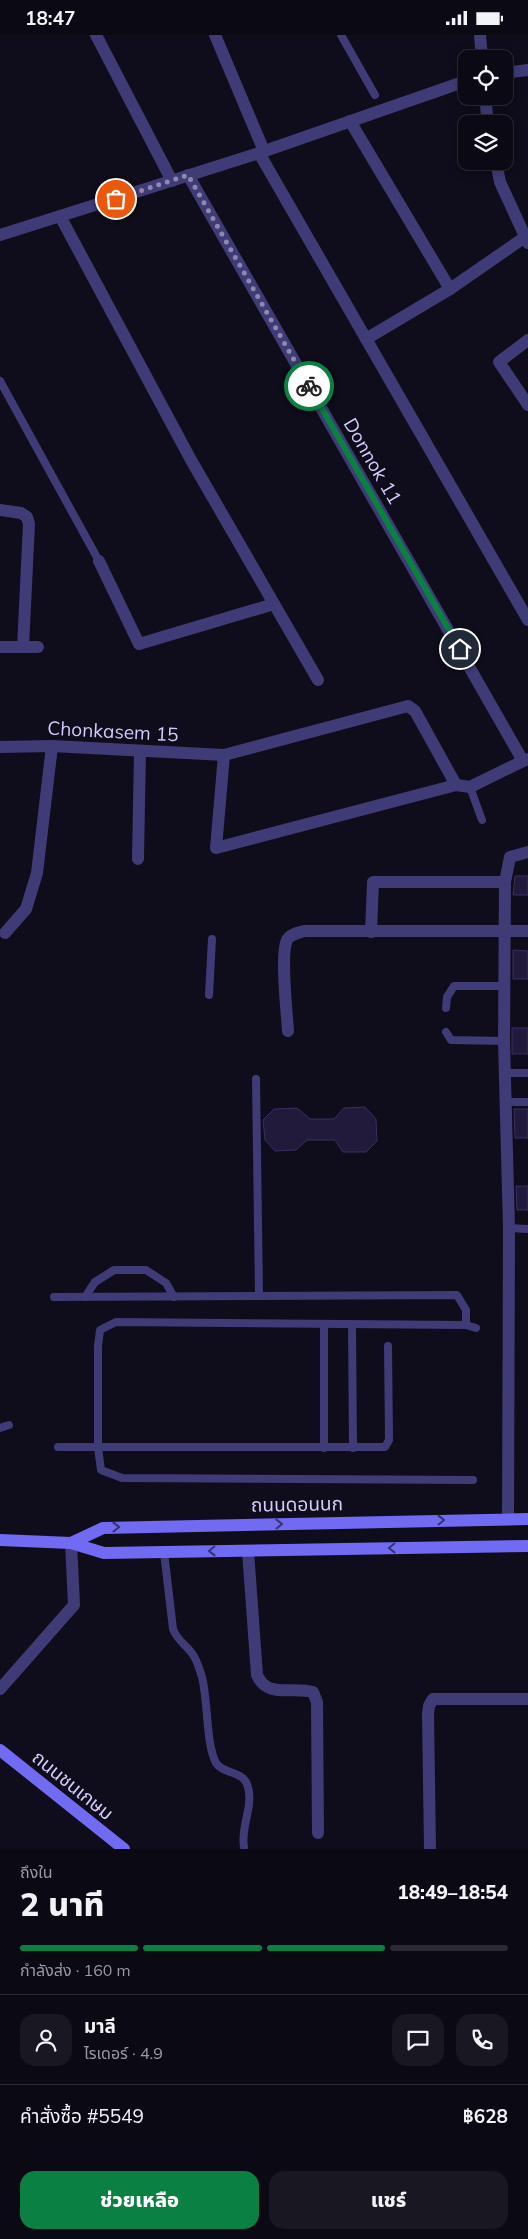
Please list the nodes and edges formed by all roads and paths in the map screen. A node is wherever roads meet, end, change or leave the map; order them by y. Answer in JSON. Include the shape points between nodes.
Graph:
{"nodes":[{"id":1,"x":96,"y":35,"type":"edge"},
{"id":2,"x":215,"y":35,"type":"edge"},
{"id":3,"x":341,"y":35,"type":"edge"},
{"id":4,"x":480,"y":35,"type":"edge"},
{"id":5,"x":481,"y":50,"type":"edge"},
{"id":6,"x":528,"y":70,"type":"edge"},
{"id":7,"x":513,"y":72,"type":"edge"},
{"id":8,"x":458,"y":83,"type":"edge"},
{"id":9,"x":375,"y":95,"type":"dead end"},
{"id":10,"x":350,"y":121,"type":"junction"},
{"id":11,"x":261,"y":152,"type":"junction"},
{"id":12,"x":498,"y":170,"type":"edge"},
{"id":13,"x":188,"y":175,"type":"junction"},
{"id":14,"x":172,"y":181,"type":"junction"},
{"id":15,"x":60,"y":216,"type":"junction"},
{"id":16,"x":0,"y":235,"type":"edge"},
{"id":17,"x":527,"y":239,"type":"edge"},
{"id":18,"x":450,"y":289,"type":"junction"},
{"id":19,"x":366,"y":339,"type":"junction"},
{"id":20,"x":528,"y":340,"type":"edge"},
{"id":21,"x":0,"y":381,"type":"edge"},
{"id":22,"x":528,"y":405,"type":"edge"},
{"id":23,"x":0,"y":510,"type":"edge"},
{"id":24,"x":99,"y":561,"type":"joint"},
{"id":25,"x":274,"y":604,"type":"junction"},
{"id":26,"x":528,"y":620,"type":"edge"},
{"id":27,"x":0,"y":647,"type":"edge"},
{"id":28,"x":23,"y":647,"type":"junction"},
{"id":29,"x":38,"y":647,"type":"dead end"},
{"id":30,"x":318,"y":680,"type":"dead end"},
{"id":31,"x":52,"y":746,"type":"junction"},
{"id":32,"x":0,"y":747,"type":"edge"},
{"id":33,"x":140,"y":751,"type":"junction"},
{"id":34,"x":224,"y":755,"type":"junction"},
{"id":35,"x":526,"y":760,"type":"edge"},
{"id":36,"x":456,"y":785,"type":"junction"},
{"id":37,"x":470,"y":787,"type":"junction"},
{"id":38,"x":482,"y":820,"type":"dead end"},
{"id":39,"x":528,"y":852,"type":"edge"},
{"id":40,"x":138,"y":859,"type":"dead end"},
{"id":41,"x":504,"y":882,"type":"junction"},
{"id":42,"x":506,"y":931,"type":"junction"},
{"id":43,"x":528,"y":931,"type":"edge"},
{"id":44,"x":371,"y":932,"type":"junction"},
{"id":45,"x":5,"y":933,"type":"dead end"},
{"id":46,"x":212,"y":939,"type":"dead end"},
{"id":47,"x":505,"y":986,"type":"junction"},
{"id":48,"x":209,"y":995,"type":"dead end"},
{"id":49,"x":446,"y":1008,"type":"dead end"},
{"id":50,"x":288,"y":1031,"type":"dead end"},
{"id":51,"x":446,"y":1032,"type":"dead end"},
{"id":52,"x":504,"y":1041,"type":"junction"},
{"id":53,"x":505,"y":1073,"type":"junction"},
{"id":54,"x":528,"y":1073,"type":"edge"},
{"id":55,"x":256,"y":1079,"type":"dead end"},
{"id":56,"x":506,"y":1102,"type":"junction"},
{"id":57,"x":528,"y":1102,"type":"edge"},
{"id":58,"x":508,"y":1228,"type":"junction"},
{"id":59,"x":528,"y":1229,"type":"edge"},
{"id":60,"x":54,"y":1297,"type":"dead end"},
{"id":61,"x":85,"y":1297,"type":"junction"},
{"id":62,"x":174,"y":1297,"type":"junction"},
{"id":63,"x":258,"y":1297,"type":"junction"},
{"id":64,"x":324,"y":1325,"type":"junction"},
{"id":65,"x":352,"y":1325,"type":"junction"},
{"id":66,"x":466,"y":1325,"type":"junction"},
{"id":67,"x":476,"y":1328,"type":"dead end"},
{"id":68,"x":388,"y":1346,"type":"dead end"},
{"id":69,"x":9,"y":1425,"type":"dead end"},
{"id":70,"x":0,"y":1427,"type":"edge"},
{"id":71,"x":58,"y":1447,"type":"dead end"},
{"id":72,"x":98,"y":1448,"type":"junction"},
{"id":73,"x":324,"y":1448,"type":"junction"},
{"id":74,"x":353,"y":1448,"type":"junction"},
{"id":75,"x":473,"y":1480,"type":"dead end"},
{"id":76,"x":508,"y":1519,"type":"junction"},
{"id":77,"x":528,"y":1519,"type":"edge"},
{"id":78,"x":0,"y":1540,"type":"edge"},
{"id":79,"x":71,"y":1543,"type":"junction"},
{"id":80,"x":528,"y":1546,"type":"edge"},
{"id":81,"x":248,"y":1551,"type":"junction"},
{"id":82,"x":164,"y":1552,"type":"junction"},
{"id":83,"x":0,"y":1689,"type":"edge"},
{"id":84,"x":528,"y":1699,"type":"edge"},
{"id":85,"x":1,"y":1753,"type":"edge"},
{"id":86,"x":318,"y":1833,"type":"dead end"},
{"id":87,"x":244,"y":1847,"type":"dead end"},
{"id":88,"x":124,"y":1849,"type":"edge"},
{"id":89,"x":430,"y":1849,"type":"edge"}],
"edges":[{"from":1,"to":14,"type":"street"},
{"from":2,"to":11,"type":"street"},
{"from":3,"to":9,"type":"lane"},
{"from":4,"to":5,"type":"street"},
{"from":6,"to":7,"type":"street"},
{"from":8,"to":10,"type":"street","via":[[380,107]]},
{"from":10,"to":11,"type":"street"},
{"from":10,"to":18,"type":"street"},
{"from":11,"to":13,"type":"street"},
{"from":11,"to":19,"type":"street"},
{"from":12,"to":17,"type":"street","via":[[500,182]]},
{"from":13,"to":14,"type":"street"},
{"from":13,"to":35,"type":"street","name":"Donnok 11"},
{"from":14,"to":15,"type":"street"},
{"from":15,"to":16,"type":"street"},
{"from":15,"to":25,"type":"street","via":[[191,460]]},
{"from":17,"to":18,"type":"street"},
{"from":18,"to":19,"type":"street"},
{"from":19,"to":26,"type":"street"},
{"from":20,"to":22,"type":"street","via":[[499,362]]},
{"from":21,"to":24,"type":"lane"},
{"from":23,"to":28,"type":"street","via":[[28,517]]},
{"from":24,"to":25,"type":"street","via":[[139,644]]},
{"from":25,"to":30,"type":"street"},
{"from":27,"to":28,"type":"street"},
{"from":28,"to":29,"type":"street"},
{"from":31,"to":32,"type":"street","name":"Chonkasem 15"},
{"from":31,"to":33,"type":"street","name":"Chonkasem 15"},
{"from":31,"to":45,"type":"street","via":[[37,873],[26,909]]},
{"from":33,"to":34,"type":"street","name":"Chonkasem 15"},
{"from":33,"to":40,"type":"street"},
{"from":34,"to":36,"type":"street","name":"Chonkasem 15","via":[[408,706],[415,711]]},
{"from":34,"to":36,"type":"street","via":[[216,849]]},
{"from":35,"to":37,"type":"street"},
{"from":36,"to":37,"type":"street"},
{"from":37,"to":38,"type":"lane"},
{"from":39,"to":41,"type":"street","via":[[510,857]]},
{"from":41,"to":42,"type":"street"},
{"from":41,"to":44,"type":"street","via":[[373,882]]},
{"from":42,"to":43,"type":"street"},
{"from":42,"to":44,"type":"street"},
{"from":42,"to":47,"type":"street"},
{"from":44,"to":50,"type":"street","via":[[304,931],[291,935],[285,957]]},
{"from":46,"to":48,"type":"lane"},
{"from":47,"to":49,"type":"lane","via":[[454,986],[447,997]]},
{"from":47,"to":52,"type":"street"},
{"from":51,"to":52,"type":"lane","via":[[451,1040]]},
{"from":52,"to":53,"type":"street"},
{"from":53,"to":54,"type":"lane"},
{"from":53,"to":56,"type":"street"},
{"from":55,"to":63,"type":"lane"},
{"from":56,"to":57,"type":"lane"},
{"from":56,"to":58,"type":"street"},
{"from":58,"to":59,"type":"lane"},
{"from":58,"to":76,"type":"street"},
{"from":60,"to":61,"type":"lane"},
{"from":61,"to":62,"type":"lane"},
{"from":61,"to":62,"type":"lane","via":[[95,1282],[114,1270],[146,1270],[166,1283]]},
{"from":62,"to":63,"type":"lane"},
{"from":63,"to":66,"type":"lane","via":[[457,1295],[466,1310]]},
{"from":64,"to":65,"type":"lane"},
{"from":64,"to":72,"type":"lane","via":[[116,1322],[100,1330]]},
{"from":64,"to":73,"type":"lane"},
{"from":65,"to":66,"type":"lane"},
{"from":65,"to":74,"type":"lane"},
{"from":66,"to":67,"type":"lane"},
{"from":68,"to":74,"type":"lane","via":[[389,1440],[385,1447]]},
{"from":69,"to":70,"type":"lane"},
{"from":71,"to":72,"type":"lane"},
{"from":72,"to":73,"type":"lane"},
{"from":72,"to":75,"type":"lane","via":[[101,1470],[122,1478]]},
{"from":73,"to":74,"type":"lane"},
{"from":76,"to":77,"type":"main road","name":"ถนนดอนนก"},
{"from":79,"to":76,"type":"main road","name":"ถนนดอนนก","one_way":true,"via":[[103,1528]]},
{"from":78,"to":79,"type":"main road","name":"ถนนดอนนก"},
{"from":79,"to":82,"type":"main road","name":"ถนนดอนนก","via":[[104,1553]]},
{"from":79,"to":83,"type":"street","via":[[74,1605]]},
{"from":80,"to":81,"type":"main road","name":"ถนนดอนนก","one_way":true},
{"from":81,"to":82,"type":"main road","name":"ถนนดอนนก","one_way":true},
{"from":81,"to":86,"type":"street","via":[[257,1675],[261,1684],[267,1688],[313,1692],[317,1702]]},
{"from":82,"to":87,"type":"lane","via":[[173,1629],[176,1637],[193,1654],[201,1675],[213,1755],[221,1768],[242,1777],[248,1785],[248,1809],[242,1836]]},
{"from":84,"to":89,"type":"street","via":[[433,1699],[428,1714]]},
{"from":85,"to":88,"type":"main road","name":"ถนนชนเกษม"}]}
